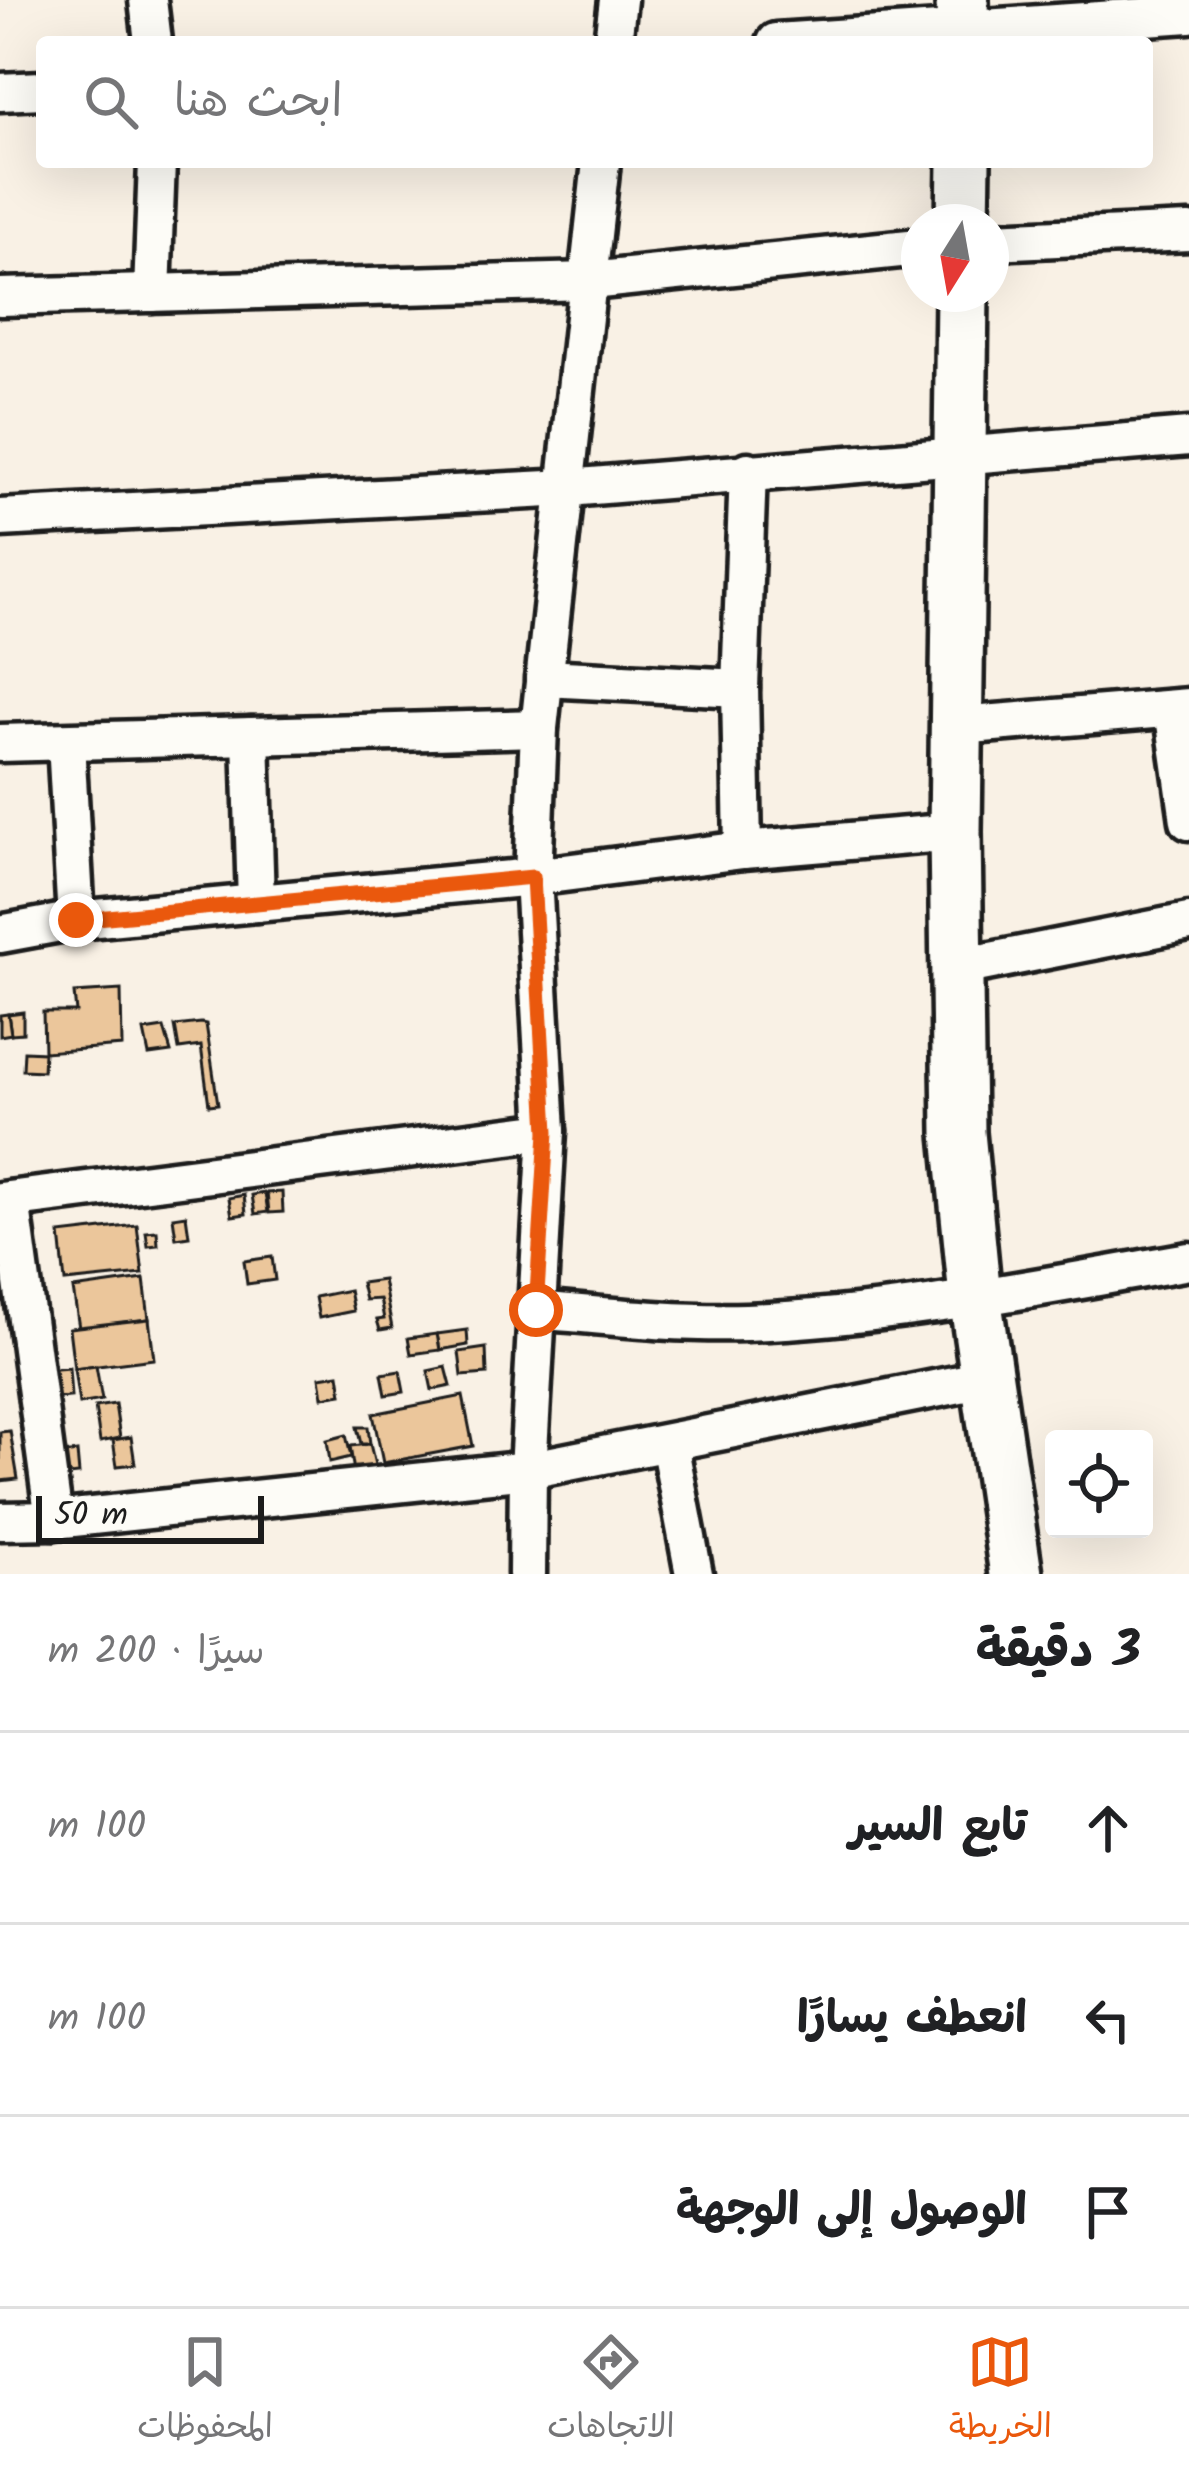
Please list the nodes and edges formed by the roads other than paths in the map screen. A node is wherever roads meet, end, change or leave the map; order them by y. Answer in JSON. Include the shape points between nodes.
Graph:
{"nodes":[{"id":1,"x":148,"y":0,"type":"edge"},
{"id":2,"x":618,"y":0,"type":"edge"},
{"id":3,"x":1189,"y":14,"type":"edge"},
{"id":4,"x":962,"y":23,"type":"edge"},
{"id":5,"x":152,"y":36,"type":"edge"},
{"id":6,"x":615,"y":36,"type":"edge"},
{"id":7,"x":835,"y":36,"type":"edge"},
{"id":8,"x":36,"y":90,"type":"edge"},
{"id":9,"x":0,"y":92,"type":"edge"},
{"id":10,"x":157,"y":168,"type":"edge"},
{"id":11,"x":601,"y":168,"type":"edge"},
{"id":12,"x":964,"y":168,"type":"edge"},
{"id":13,"x":963,"y":204,"type":"edge"},
{"id":14,"x":1189,"y":232,"type":"edge"},
{"id":15,"x":1009,"y":240,"type":"edge"},
{"id":16,"x":901,"y":249,"type":"edge"},
{"id":17,"x":590,"y":280,"type":"junction"},
{"id":18,"x":152,"y":293,"type":"junction"},
{"id":19,"x":0,"y":297,"type":"edge"},
{"id":20,"x":962,"y":312,"type":"edge"},
{"id":21,"x":1189,"y":437,"type":"edge"},
{"id":22,"x":961,"y":454,"type":"junction"},
{"id":23,"x":748,"y":471,"type":"junction"},
{"id":24,"x":568,"y":488,"type":"junction"},
{"id":25,"x":0,"y":518,"type":"edge"},
{"id":26,"x":544,"y":678,"type":"junction"},
{"id":27,"x":740,"y":688,"type":"junction"},
{"id":28,"x":1181,"y":708,"type":"edge"},
{"id":29,"x":959,"y":726,"type":"junction"},
{"id":30,"x":539,"y":728,"type":"junction"},
{"id":31,"x":251,"y":736,"type":"junction"},
{"id":32,"x":66,"y":742,"type":"junction"},
{"id":33,"x":0,"y":743,"type":"edge"},
{"id":34,"x":1189,"y":821,"type":"edge"},
{"id":35,"x":955,"y":832,"type":"junction"},
{"id":36,"x":742,"y":850,"type":"junction"},
{"id":37,"x":533,"y":877,"type":"junction"},
{"id":38,"x":256,"y":903,"type":"junction"},
{"id":39,"x":76,"y":920,"type":"junction"},
{"id":40,"x":1189,"y":922,"type":"edge"},
{"id":41,"x":0,"y":934,"type":"edge"},
{"id":42,"x":956,"y":968,"type":"junction"},
{"id":43,"x":547,"y":1132,"type":"junction"},
{"id":44,"x":5,"y":1201,"type":"edge"},
{"id":45,"x":1189,"y":1262,"type":"edge"},
{"id":46,"x":975,"y":1298,"type":"junction"},
{"id":47,"x":536,"y":1310,"type":"junction"},
{"id":48,"x":985,"y":1379,"type":"junction"},
{"id":49,"x":669,"y":1443,"type":"junction"},
{"id":50,"x":528,"y":1470,"type":"junction"},
{"id":51,"x":54,"y":1520,"type":"junction"},
{"id":52,"x":0,"y":1521,"type":"edge"},
{"id":53,"x":527,"y":1574,"type":"edge"},
{"id":54,"x":694,"y":1574,"type":"edge"},
{"id":55,"x":1016,"y":1574,"type":"edge"}],
"edges":[{"from":1,"to":5,"type":"street"},
{"from":2,"to":6,"type":"street"},
{"from":3,"to":4,"type":"street"},
{"from":4,"to":7,"type":"street"},
{"from":8,"to":9,"type":"street"},
{"from":10,"to":18,"type":"street"},
{"from":11,"to":17,"type":"street"},
{"from":12,"to":13,"type":"street"},
{"from":14,"to":15,"type":"street"},
{"from":16,"to":17,"type":"street"},
{"from":17,"to":18,"type":"street"},
{"from":17,"to":24,"type":"street"},
{"from":18,"to":19,"type":"street"},
{"from":20,"to":22,"type":"street"},
{"from":21,"to":22,"type":"street"},
{"from":22,"to":23,"type":"street"},
{"from":22,"to":29,"type":"street"},
{"from":23,"to":24,"type":"street"},
{"from":23,"to":27,"type":"street"},
{"from":24,"to":25,"type":"street"},
{"from":24,"to":26,"type":"street"},
{"from":26,"to":27,"type":"street"},
{"from":26,"to":30,"type":"street"},
{"from":27,"to":36,"type":"street"},
{"from":28,"to":29,"type":"street"},
{"from":28,"to":34,"type":"street"},
{"from":29,"to":35,"type":"street"},
{"from":30,"to":31,"type":"street"},
{"from":30,"to":37,"type":"street"},
{"from":31,"to":32,"type":"street"},
{"from":31,"to":38,"type":"street"},
{"from":32,"to":33,"type":"street"},
{"from":32,"to":39,"type":"street"},
{"from":35,"to":36,"type":"street"},
{"from":35,"to":42,"type":"street"},
{"from":36,"to":37,"type":"street"},
{"from":37,"to":38,"type":"street"},
{"from":37,"to":43,"type":"street"},
{"from":38,"to":39,"type":"street"},
{"from":39,"to":41,"type":"street"},
{"from":40,"to":42,"type":"street"},
{"from":42,"to":46,"type":"street","via":[[959,1133]]},
{"from":43,"to":44,"type":"street"},
{"from":43,"to":47,"type":"street"},
{"from":44,"to":51,"type":"street"},
{"from":45,"to":46,"type":"street"},
{"from":46,"to":47,"type":"street","via":[[747,1322]]},
{"from":46,"to":48,"type":"street"},
{"from":47,"to":50,"type":"street"},
{"from":48,"to":49,"type":"street"},
{"from":48,"to":55,"type":"street"},
{"from":49,"to":50,"type":"street"},
{"from":49,"to":54,"type":"street"},
{"from":50,"to":51,"type":"street"},
{"from":50,"to":53,"type":"street"},
{"from":51,"to":52,"type":"street"}]}
